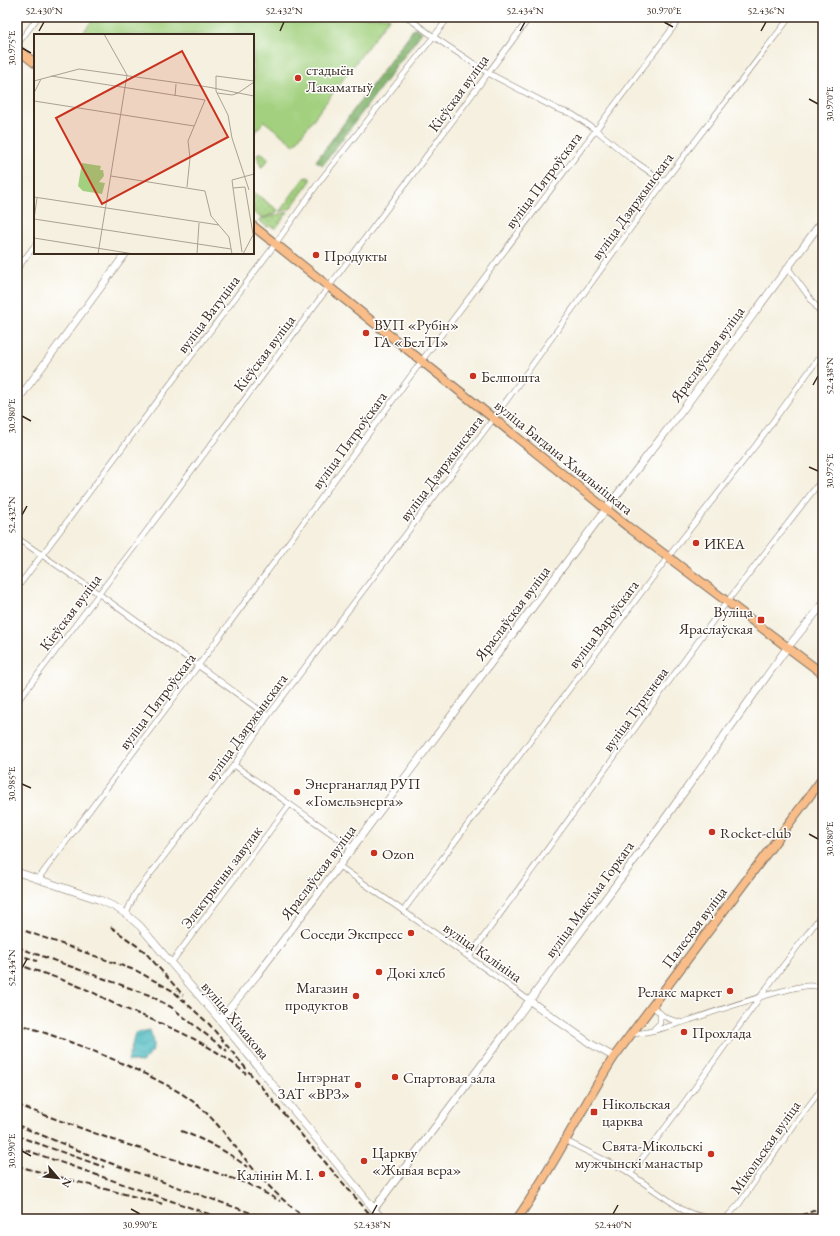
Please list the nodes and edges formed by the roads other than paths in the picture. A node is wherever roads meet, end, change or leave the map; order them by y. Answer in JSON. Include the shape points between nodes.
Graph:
{"nodes":[{"id":1,"x":38,"y":17,"type":"edge"},
{"id":2,"x":407,"y":17,"type":"edge"},
{"id":3,"x":449,"y":17,"type":"edge"},
{"id":4,"x":530,"y":17,"type":"edge"},
{"id":5,"x":681,"y":17,"type":"edge"},
{"id":6,"x":790,"y":17,"type":"edge"},
{"id":7,"x":434,"y":37,"type":"junction"},
{"id":8,"x":17,"y":45,"type":"edge"},
{"id":9,"x":17,"y":49,"type":"edge"},
{"id":10,"x":34,"y":62,"type":"edge"},
{"id":11,"x":488,"y":72,"type":"junction"},
{"id":12,"x":596,"y":130,"type":"junction"},
{"id":13,"x":664,"y":182,"type":"junction"},
{"id":14,"x":823,"y":220,"type":"edge"},
{"id":15,"x":254,"y":227,"type":"edge"},
{"id":16,"x":276,"y":244,"type":"junction"},
{"id":17,"x":34,"y":246,"type":"edge"},
{"id":18,"x":125,"y":254,"type":"edge"},
{"id":19,"x":788,"y":268,"type":"junction"},
{"id":20,"x":17,"y":269,"type":"edge"},
{"id":21,"x":329,"y":286,"type":"junction"},
{"id":22,"x":823,"y":316,"type":"edge"},
{"id":23,"x":823,"y":352,"type":"edge"},
{"id":24,"x":422,"y":360,"type":"junction"},
{"id":25,"x":17,"y":401,"type":"edge"},
{"id":26,"x":494,"y":418,"type":"junction"},
{"id":27,"x":823,"y":478,"type":"edge"},
{"id":28,"x":606,"y":509,"type":"junction"},
{"id":29,"x":17,"y":538,"type":"edge"},
{"id":30,"x":42,"y":555,"type":"junction"},
{"id":31,"x":668,"y":557,"type":"junction"},
{"id":32,"x":17,"y":588,"type":"edge"},
{"id":33,"x":99,"y":594,"type":"junction"},
{"id":34,"x":727,"y":602,"type":"junction"},
{"id":35,"x":823,"y":604,"type":"edge"},
{"id":36,"x":789,"y":648,"type":"junction"},
{"id":37,"x":198,"y":666,"type":"junction"},
{"id":38,"x":823,"y":674,"type":"edge"},
{"id":39,"x":17,"y":702,"type":"edge"},
{"id":40,"x":268,"y":716,"type":"junction"},
{"id":41,"x":234,"y":765,"type":"junction"},
{"id":42,"x":823,"y":778,"type":"edge"},
{"id":43,"x":290,"y":804,"type":"junction"},
{"id":44,"x":352,"y":848,"type":"junction"},
{"id":45,"x":339,"y":866,"type":"junction"},
{"id":46,"x":17,"y":872,"type":"edge"},
{"id":47,"x":38,"y":879,"type":"junction"},
{"id":48,"x":403,"y":911,"type":"junction"},
{"id":49,"x":823,"y":913,"type":"edge"},
{"id":50,"x":126,"y":914,"type":"junction"},
{"id":51,"x":469,"y":957,"type":"junction"},
{"id":52,"x":171,"y":964,"type":"junction"},
{"id":53,"x":823,"y":988,"type":"edge"},
{"id":54,"x":761,"y":997,"type":"junction"},
{"id":55,"x":530,"y":1001,"type":"junction"},
{"id":56,"x":652,"y":1005,"type":"junction"},
{"id":57,"x":660,"y":1015,"type":"junction"},
{"id":58,"x":220,"y":1020,"type":"junction"},
{"id":59,"x":681,"y":1022,"type":"junction"},
{"id":60,"x":653,"y":1030,"type":"junction"},
{"id":61,"x":631,"y":1034,"type":"junction"},
{"id":62,"x":614,"y":1057,"type":"junction"},
{"id":63,"x":823,"y":1087,"type":"edge"},
{"id":64,"x":566,"y":1141,"type":"junction"},
{"id":65,"x":631,"y":1174,"type":"junction"},
{"id":66,"x":374,"y":1209,"type":"junction"},
{"id":67,"x":385,"y":1219,"type":"edge"},
{"id":68,"x":517,"y":1219,"type":"edge"},
{"id":69,"x":725,"y":1219,"type":"edge"}],
"edges":[{"from":1,"to":8,"type":"street"},
{"from":2,"to":7,"type":"street"},
{"from":3,"to":7,"type":"street","name":"вуліца Ватуціна"},
{"from":4,"to":11,"type":"street","name":"Кіеўская вуліца"},
{"from":5,"to":12,"type":"street","name":"вуліца Пятроўскага"},
{"from":6,"to":13,"type":"street","name":"вуліца Дзяржынскага"},
{"from":7,"to":11,"type":"street"},
{"from":7,"to":16,"type":"street","name":"вуліца Ватуціна","via":[[319,182]]},
{"from":9,"to":10,"type":"main road"},
{"from":11,"to":12,"type":"street","via":[[572,114]]},
{"from":11,"to":21,"type":"street","name":"Кіеўская вуліца"},
{"from":12,"to":13,"type":"street"},
{"from":12,"to":24,"type":"street","name":"вуліца Пятроўскага"},
{"from":13,"to":26,"type":"street","name":"вуліца Дзяржынскага"},
{"from":14,"to":19,"type":"street","name":"Яраслаўская вуліца"},
{"from":15,"to":16,"type":"main road","name":"вуліца Багдана Хмяльніцкага"},
{"from":16,"to":21,"type":"main road","name":"вуліца Багдана Хмяльніцкага"},
{"from":16,"to":30,"type":"street","name":"вуліца Ватуціна"},
{"from":17,"to":20,"type":"street"},
{"from":18,"to":25,"type":"street"},
{"from":19,"to":22,"type":"street"},
{"from":19,"to":28,"type":"street","name":"Яраслаўская вуліца"},
{"from":21,"to":24,"type":"main road","name":"вуліца Багдана Хмяльніцкага"},
{"from":21,"to":33,"type":"street","name":"Кіеўская вуліца"},
{"from":23,"to":31,"type":"street","name":"вуліца Вароўскага","via":[[756,445]]},
{"from":24,"to":26,"type":"main road","name":"вуліца Багдана Хмяльніцкага"},
{"from":24,"to":37,"type":"street","name":"вуліца Пятроўскага"},
{"from":26,"to":28,"type":"main road","name":"вуліца Багдана Хмяльніцкага"},
{"from":26,"to":40,"type":"street","name":"вуліца Дзяржынскага"},
{"from":27,"to":34,"type":"street","name":"вуліца Тургенева"},
{"from":28,"to":31,"type":"main road","name":"вуліца Багдана Хмяльніцкага"},
{"from":28,"to":44,"type":"street","name":"Яраслаўская вуліца"},
{"from":29,"to":30,"type":"street"},
{"from":30,"to":32,"type":"street","name":"вуліца Ватуціна"},
{"from":30,"to":33,"type":"street"},
{"from":31,"to":34,"type":"main road","name":"вуліца Багдана Хмяльніцкага"},
{"from":31,"to":48,"type":"street","name":"вуліца Вароўскага"},
{"from":33,"to":37,"type":"street"},
{"from":33,"to":39,"type":"street","name":"Кіеўская вуліца"},
{"from":34,"to":36,"type":"main road","name":"вуліца Багдана Хмяльніцкага"},
{"from":34,"to":51,"type":"street","name":"вуліца Тургенева"},
{"from":35,"to":36,"type":"street","name":"вуліца Максіма Горкага"},
{"from":36,"to":38,"type":"main road","name":"вуліца Багдана Хмяльніцкага"},
{"from":36,"to":55,"type":"street","name":"вуліца Максіма Горкага"},
{"from":37,"to":40,"type":"street"},
{"from":37,"to":47,"type":"street","name":"вуліца Пятроўскага"},
{"from":40,"to":41,"type":"street","name":"вуліца Дзяржынскага"},
{"from":41,"to":43,"type":"street"},
{"from":41,"to":50,"type":"street","name":"вуліца Дзяржынскага","via":[[135,894]]},
{"from":42,"to":56,"type":"main road","name":"Палеская вуліца"},
{"from":43,"to":44,"type":"street"},
{"from":43,"to":52,"type":"street","name":"Электрычны завулак"},
{"from":44,"to":45,"type":"street","name":"Яраслаўская вуліца"},
{"from":45,"to":48,"type":"street","name":"вуліца Калініна"},
{"from":45,"to":58,"type":"street","name":"Яраслаўская вуліца"},
{"from":46,"to":47,"type":"street","name":"вуліца Хімакова"},
{"from":47,"to":50,"type":"street","name":"вуліца Хімакова","via":[[100,900]]},
{"from":48,"to":51,"type":"street","name":"вуліца Калініна"},
{"from":49,"to":54,"type":"street"},
{"from":50,"to":52,"type":"street","name":"вуліца Хімакова","via":[[140,926]]},
{"from":51,"to":55,"type":"street","name":"вуліца Калініна"},
{"from":52,"to":58,"type":"street","name":"вуліца Хімакова"},
{"from":53,"to":54,"type":"street","via":[[800,987]]},
{"from":54,"to":59,"type":"street"},
{"from":54,"to":65,"type":"street"},
{"from":55,"to":62,"type":"street","name":"вуліца Калініна"},
{"from":55,"to":66,"type":"street","name":"вуліца Максіма Горкага"},
{"from":56,"to":57,"type":"street"},
{"from":56,"to":61,"type":"main road","name":"Палеская вуліца"},
{"from":57,"to":59,"type":"street"},
{"from":57,"to":60,"type":"street","via":[[660,1023]]},
{"from":58,"to":66,"type":"street","name":"вуліца Хімакова"},
{"from":59,"to":60,"type":"street"},
{"from":60,"to":61,"type":"street","via":[[644,1034]]},
{"from":61,"to":62,"type":"main road","name":"Палеская вуліца"},
{"from":62,"to":64,"type":"main road","name":"Палеская вуліца","via":[[596,1084]]},
{"from":63,"to":69,"type":"street","name":"Мікольская вуліца","via":[[739,1204]]},
{"from":64,"to":65,"type":"street"},
{"from":64,"to":68,"type":"main road","name":"Палеская вуліца"},
{"from":65,"to":69,"type":"street","via":[[692,1214]]},
{"from":66,"to":67,"type":"street","name":"вуліца Хімакова"}]}
